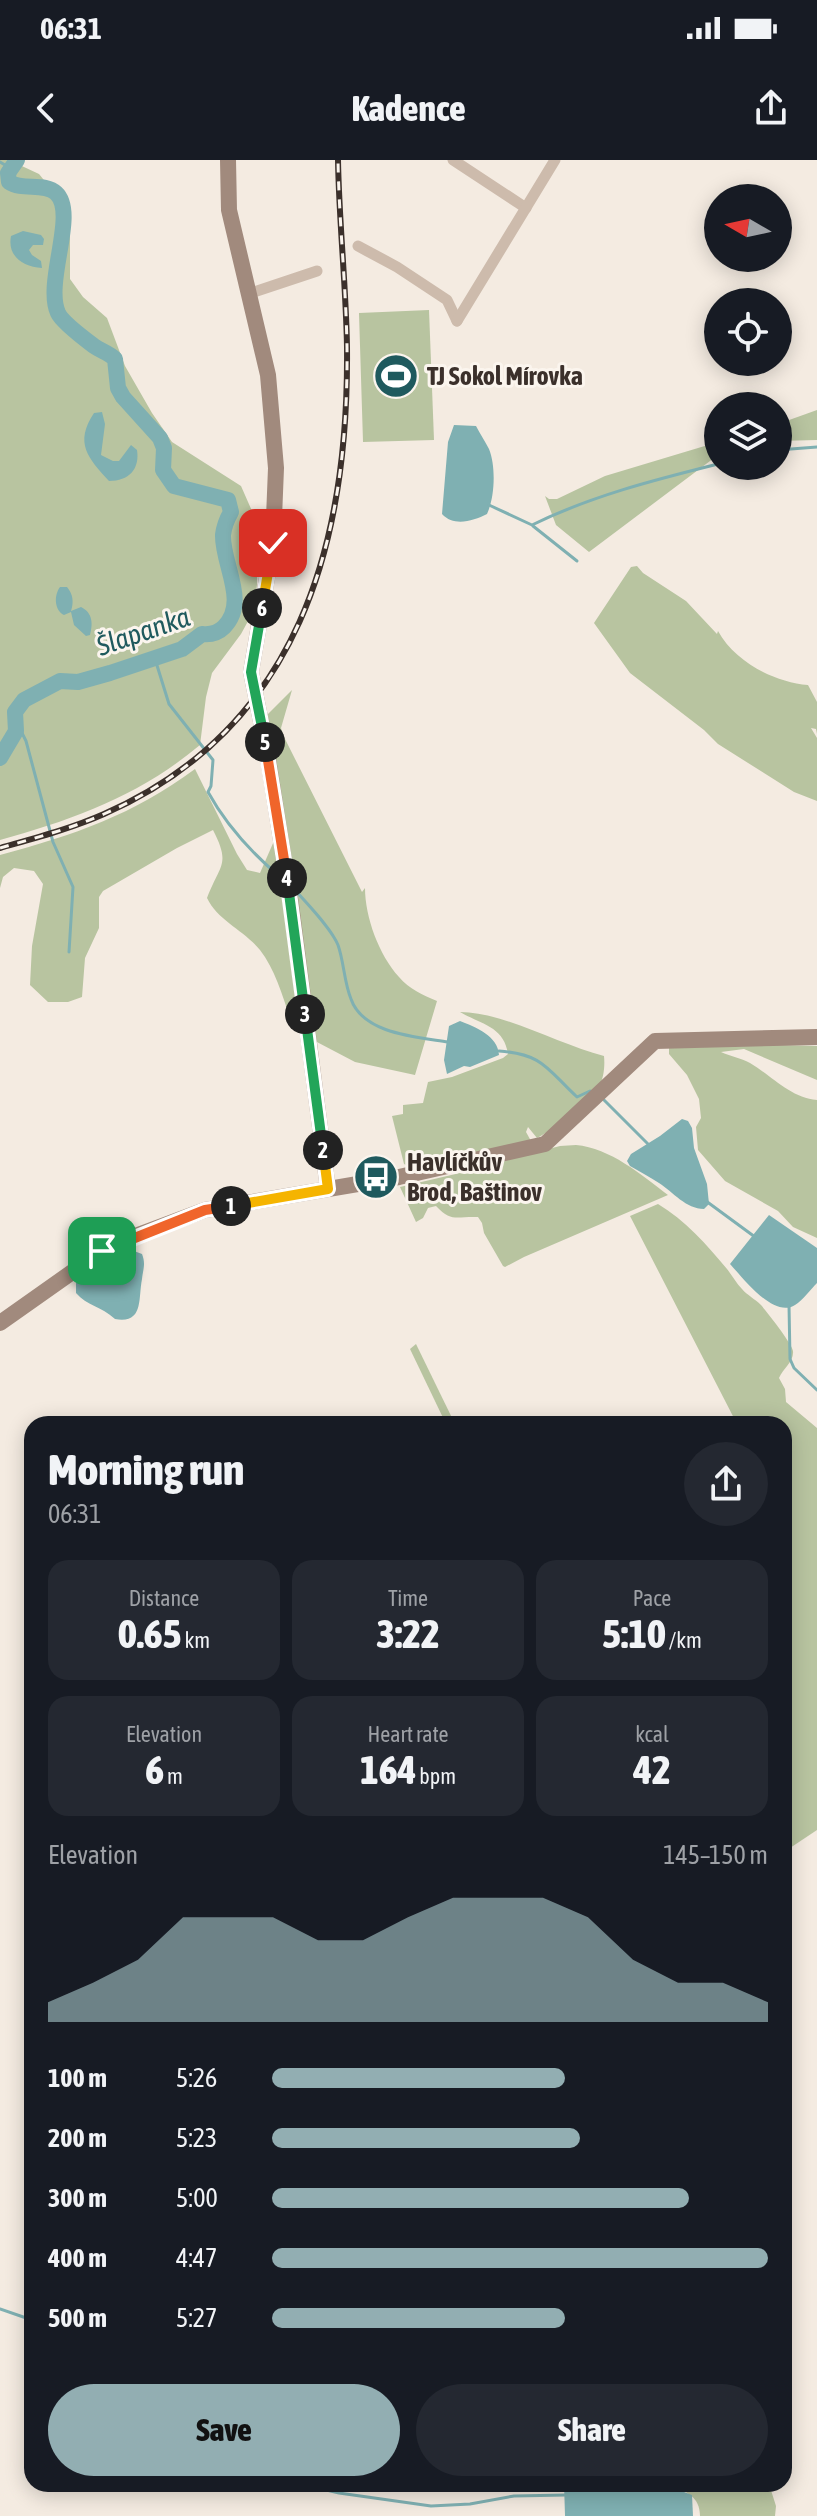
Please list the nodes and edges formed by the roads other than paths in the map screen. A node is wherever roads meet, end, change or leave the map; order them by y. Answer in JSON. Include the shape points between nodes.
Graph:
{"nodes":[{"id":1,"x":228,"y":160,"type":"edge"},
{"id":2,"x":453,"y":160,"type":"edge"},
{"id":3,"x":555,"y":160,"type":"edge"},
{"id":4,"x":526,"y":208,"type":"junction"},
{"id":5,"x":358,"y":246,"type":"dead end"},
{"id":6,"x":317,"y":271,"type":"dead end"},
{"id":7,"x":248,"y":294,"type":"junction"},
{"id":8,"x":817,"y":1037,"type":"edge"},
{"id":9,"x":328,"y":1189,"type":"junction"},
{"id":10,"x":0,"y":1323,"type":"edge"}],
"edges":[{"from":1,"to":7,"type":"street","via":[[229,210]]},
{"from":2,"to":4,"type":"street"},
{"from":3,"to":4,"type":"street"},
{"from":4,"to":5,"type":"street","via":[[457,321],[447,300]]},
{"from":6,"to":7,"type":"street"},
{"from":7,"to":9,"type":"street","via":[[268,375],[276,468],[273,543],[252,685],[291,904]]},
{"from":8,"to":9,"type":"street","via":[[655,1041],[545,1144]]},
{"from":9,"to":10,"type":"street","via":[[205,1210],[130,1238],[86,1261]]}]}
